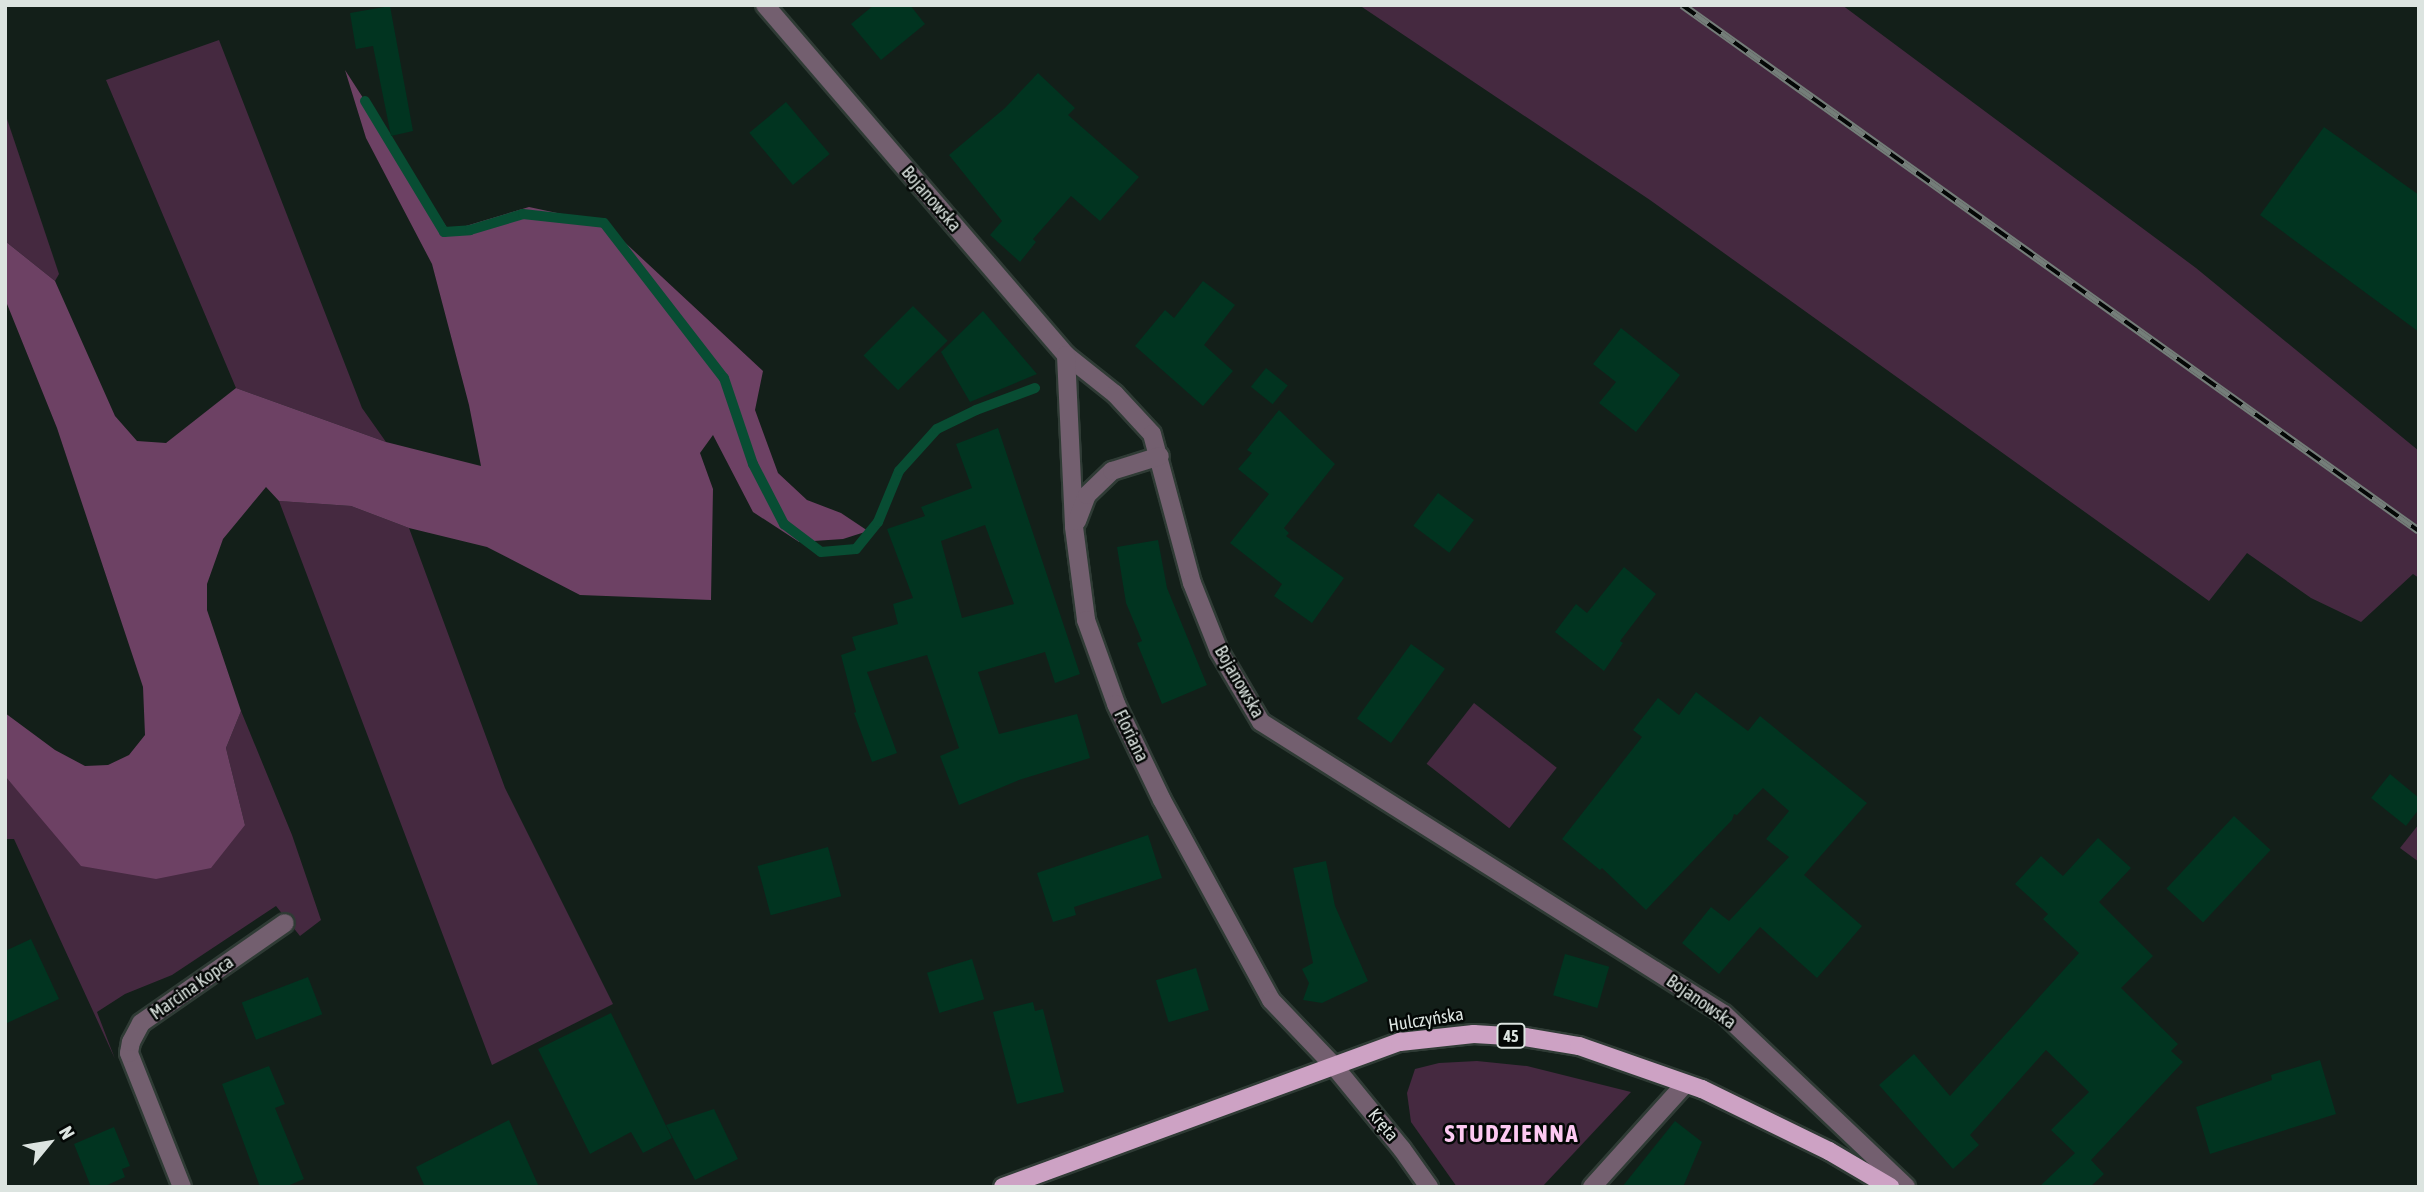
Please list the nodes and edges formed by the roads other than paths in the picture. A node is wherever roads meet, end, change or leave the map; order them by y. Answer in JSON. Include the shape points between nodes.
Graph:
{"nodes":[{"id":1,"x":765,"y":5,"type":"edge"},
{"id":2,"x":1066,"y":355,"type":"junction"},
{"id":3,"x":1160,"y":456,"type":"junction"},
{"id":4,"x":1074,"y":527,"type":"junction"},
{"id":5,"x":285,"y":923,"type":"dead end"},
{"id":6,"x":1334,"y":1066,"type":"junction"},
{"id":7,"x":1685,"y":1084,"type":"junction"},
{"id":8,"x":182,"y":1187,"type":"edge"},
{"id":9,"x":1003,"y":1187,"type":"edge"},
{"id":10,"x":1429,"y":1187,"type":"edge"},
{"id":11,"x":1592,"y":1187,"type":"edge"},
{"id":12,"x":1890,"y":1187,"type":"edge"},
{"id":13,"x":1906,"y":1187,"type":"edge"}],
"edges":[{"from":1,"to":2,"type":"street","name":"Bojanowska"},
{"from":2,"to":3,"type":"street","name":"Bojanowska","via":[[1115,394],[1152,434]]},
{"from":2,"to":4,"type":"street","name":"Floriana"},
{"from":3,"to":4,"type":"street","via":[[1112,471],[1087,495]]},
{"from":3,"to":13,"type":"street","name":"Bojanowska","via":[[1192,583],[1219,651],[1261,722],[1724,1014]]},
{"from":4,"to":6,"type":"street","name":"Floriana","via":[[1086,620],[1115,704],[1271,1000]]},
{"from":5,"to":8,"type":"street","name":"Marcina Kopca","via":[[141,1023],[131,1042],[129,1053]]},
{"from":6,"to":7,"type":"main road","name":"Hulczyńska","number":"45","via":[[1400,1042],[1474,1034],[1579,1046]]},
{"from":6,"to":9,"type":"main road","name":"Hulczyńska","number":"45"},
{"from":6,"to":10,"type":"street","name":"Kręta"},
{"from":7,"to":11,"type":"street"},
{"from":7,"to":12,"type":"main road","name":"Hulczyńska","number":"45","via":[[1795,1134]]}]}
